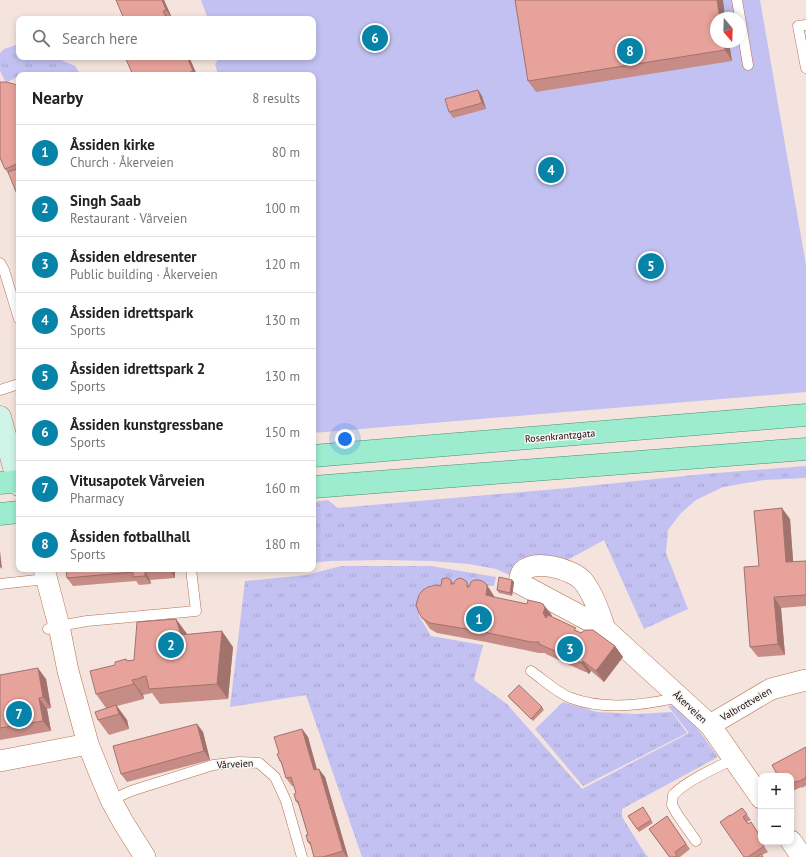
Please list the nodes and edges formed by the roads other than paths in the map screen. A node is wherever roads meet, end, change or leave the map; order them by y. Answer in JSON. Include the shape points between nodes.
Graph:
{"nodes":[{"id":1,"x":737,"y":0,"type":"edge"},
{"id":2,"x":806,"y":25,"type":"edge"},
{"id":3,"x":748,"y":65,"type":"dead end"},
{"id":4,"x":806,"y":68,"type":"edge"},
{"id":5,"x":0,"y":263,"type":"edge"},
{"id":6,"x":16,"y":309,"type":"edge"},
{"id":7,"x":16,"y":385,"type":"edge"},
{"id":8,"x":0,"y":390,"type":"edge"},
{"id":9,"x":806,"y":415,"type":"edge"},
{"id":10,"x":0,"y":417,"type":"edge"},
{"id":11,"x":806,"y":449,"type":"edge"},
{"id":12,"x":316,"y":456,"type":"edge"},
{"id":13,"x":14,"y":483,"type":"edge"},
{"id":14,"x":316,"y":487,"type":"edge"},
{"id":15,"x":16,"y":512,"type":"edge"},
{"id":16,"x":0,"y":514,"type":"edge"},
{"id":17,"x":191,"y":572,"type":"edge"},
{"id":18,"x":38,"y":574,"type":"edge"},
{"id":19,"x":0,"y":584,"type":"edge"},
{"id":20,"x":54,"y":628,"type":"junction"},
{"id":21,"x":605,"y":629,"type":"dead end"},
{"id":22,"x":531,"y":671,"type":"dead end"},
{"id":23,"x":806,"y":680,"type":"edge"},
{"id":24,"x":680,"y":698,"type":"junction"},
{"id":25,"x":710,"y":725,"type":"junction"},
{"id":26,"x":88,"y":744,"type":"junction"},
{"id":27,"x":734,"y":759,"type":"junction"},
{"id":28,"x":0,"y":761,"type":"edge"},
{"id":29,"x":758,"y":794,"type":"edge"},
{"id":30,"x":111,"y":800,"type":"junction"},
{"id":31,"x":696,"y":841,"type":"dead end"},
{"id":32,"x":794,"y":845,"type":"edge"},
{"id":33,"x":145,"y":857,"type":"edge"},
{"id":34,"x":302,"y":857,"type":"edge"},
{"id":35,"x":802,"y":857,"type":"edge"}],
"edges":[{"from":1,"to":3,"type":"lane"},
{"from":2,"to":4,"type":"lane","via":[[798,26]]},
{"from":5,"to":6,"type":"lane"},
{"from":7,"to":8,"type":"lane"},
{"from":9,"to":12,"type":"main road","name":"Rosenkrantzgata"},
{"from":10,"to":13,"type":"main road"},
{"from":11,"to":14,"type":"main road"},
{"from":15,"to":16,"type":"main road"},
{"from":17,"to":20,"type":"lane","via":[[196,611],[87,621]]},
{"from":18,"to":19,"type":"lane"},
{"from":18,"to":20,"type":"street"},
{"from":20,"to":26,"type":"street"},
{"from":21,"to":24,"type":"street","name":"Åkerveien"},
{"from":22,"to":24,"type":"lane","via":[[571,698],[598,704],[632,705]]},
{"from":23,"to":25,"type":"street","name":"Valbrottveien","via":[[771,689]]},
{"from":24,"to":25,"type":"street","name":"Åkerveien"},
{"from":25,"to":27,"type":"street","name":"Åkerveien"},
{"from":26,"to":28,"type":"street"},
{"from":26,"to":30,"type":"street"},
{"from":27,"to":29,"type":"street","name":"Åkerveien"},
{"from":27,"to":31,"type":"lane","via":[[703,774],[678,789],[673,795],[672,805]]},
{"from":30,"to":33,"type":"street"},
{"from":30,"to":34,"type":"lane","name":"Vårveien","via":[[131,791],[213,765],[259,763],[275,777],[286,801]]},
{"from":32,"to":35,"type":"street"}]}
